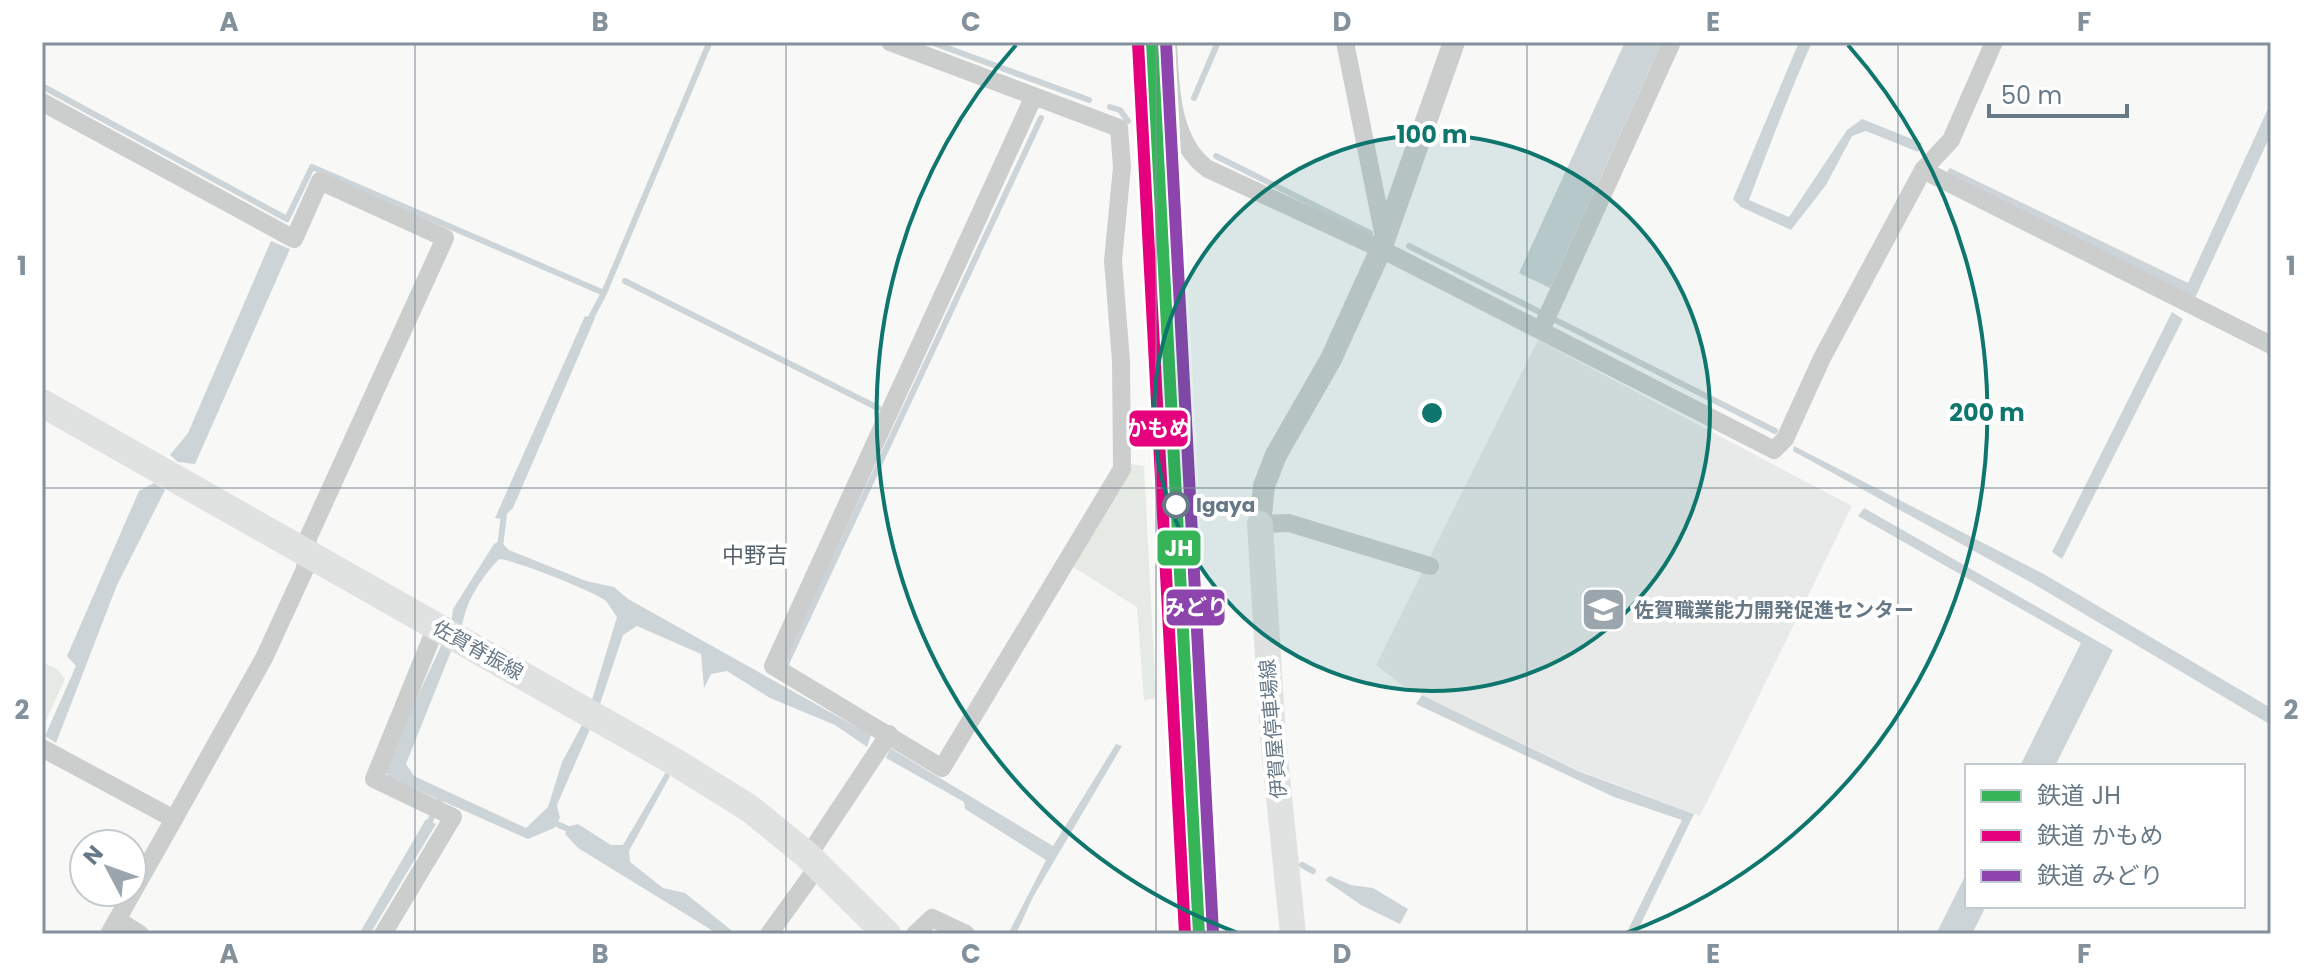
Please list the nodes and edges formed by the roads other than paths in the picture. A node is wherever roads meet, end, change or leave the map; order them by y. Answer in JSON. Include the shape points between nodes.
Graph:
{"nodes":[{"id":1,"x":890,"y":42,"type":"edge"},
{"id":2,"x":1168,"y":42,"type":"edge"},
{"id":3,"x":1345,"y":42,"type":"edge"},
{"id":4,"x":1454,"y":42,"type":"edge"},
{"id":5,"x":1672,"y":42,"type":"edge"},
{"id":6,"x":1994,"y":42,"type":"edge"},
{"id":7,"x":1034,"y":96,"type":"junction"},
{"id":8,"x":42,"y":102,"type":"edge"},
{"id":9,"x":1923,"y":170,"type":"junction"},
{"id":10,"x":1382,"y":243,"type":"junction"},
{"id":11,"x":1541,"y":330,"type":"junction"},
{"id":12,"x":2271,"y":345,"type":"edge"},
{"id":13,"x":42,"y":403,"type":"edge"},
{"id":14,"x":1260,"y":524,"type":"junction"},
{"id":15,"x":305,"y":552,"type":"junction"},
{"id":16,"x":1430,"y":566,"type":"dead end"},
{"id":17,"x":436,"y":627,"type":"junction"},
{"id":18,"x":883,"y":744,"type":"junction"},
{"id":19,"x":48,"y":751,"type":"edge"},
{"id":20,"x":174,"y":819,"type":"junction"},
{"id":21,"x":814,"y":860,"type":"junction"},
{"id":22,"x":113,"y":927,"type":"edge"},
{"id":23,"x":140,"y":934,"type":"edge"},
{"id":24,"x":383,"y":934,"type":"edge"},
{"id":25,"x":769,"y":934,"type":"edge"},
{"id":26,"x":887,"y":934,"type":"edge"},
{"id":27,"x":915,"y":934,"type":"edge"},
{"id":28,"x":966,"y":934,"type":"edge"},
{"id":29,"x":1293,"y":934,"type":"edge"}],
"edges":[{"from":1,"to":7,"type":"street"},
{"from":2,"to":10,"type":"street","via":[[1174,114],[1198,161]]},
{"from":3,"to":10,"type":"street"},
{"from":4,"to":10,"type":"street"},
{"from":5,"to":11,"type":"street"},
{"from":6,"to":9,"type":"street","via":[[1951,140]]},
{"from":7,"to":18,"type":"street","via":[[782,670]]},
{"from":7,"to":18,"type":"street","via":[[1119,128],[1122,167],[1113,261],[1122,469],[942,768]]},
{"from":8,"to":15,"type":"street","via":[[294,239],[320,181],[445,238]]},
{"from":9,"to":11,"type":"street","via":[[1822,358],[1785,439],[1774,450]]},
{"from":9,"to":12,"type":"street"},
{"from":10,"to":11,"type":"street"},
{"from":10,"to":14,"type":"street","via":[[1331,359],[1276,455],[1264,486]]},
{"from":13,"to":15,"type":"main road","name":"佐賀脊振線"},
{"from":14,"to":16,"type":"street","via":[[1289,523]]},
{"from":14,"to":29,"type":"main road","name":"伊賀屋停車場線","via":[[1273,738]]},
{"from":15,"to":17,"type":"main road","name":"佐賀脊振線"},
{"from":15,"to":20,"type":"street","via":[[305,569],[264,658]]},
{"from":17,"to":21,"type":"main road","name":"佐賀脊振線","via":[[675,762],[749,808]]},
{"from":17,"to":24,"type":"street","via":[[374,779],[453,817]]},
{"from":18,"to":21,"type":"street"},
{"from":19,"to":20,"type":"street"},
{"from":20,"to":22,"type":"street"},
{"from":21,"to":25,"type":"street"},
{"from":21,"to":26,"type":"main road","name":"佐賀脊振線"},
{"from":22,"to":23,"type":"street"},
{"from":27,"to":28,"type":"street","via":[[932,918]]}]}
